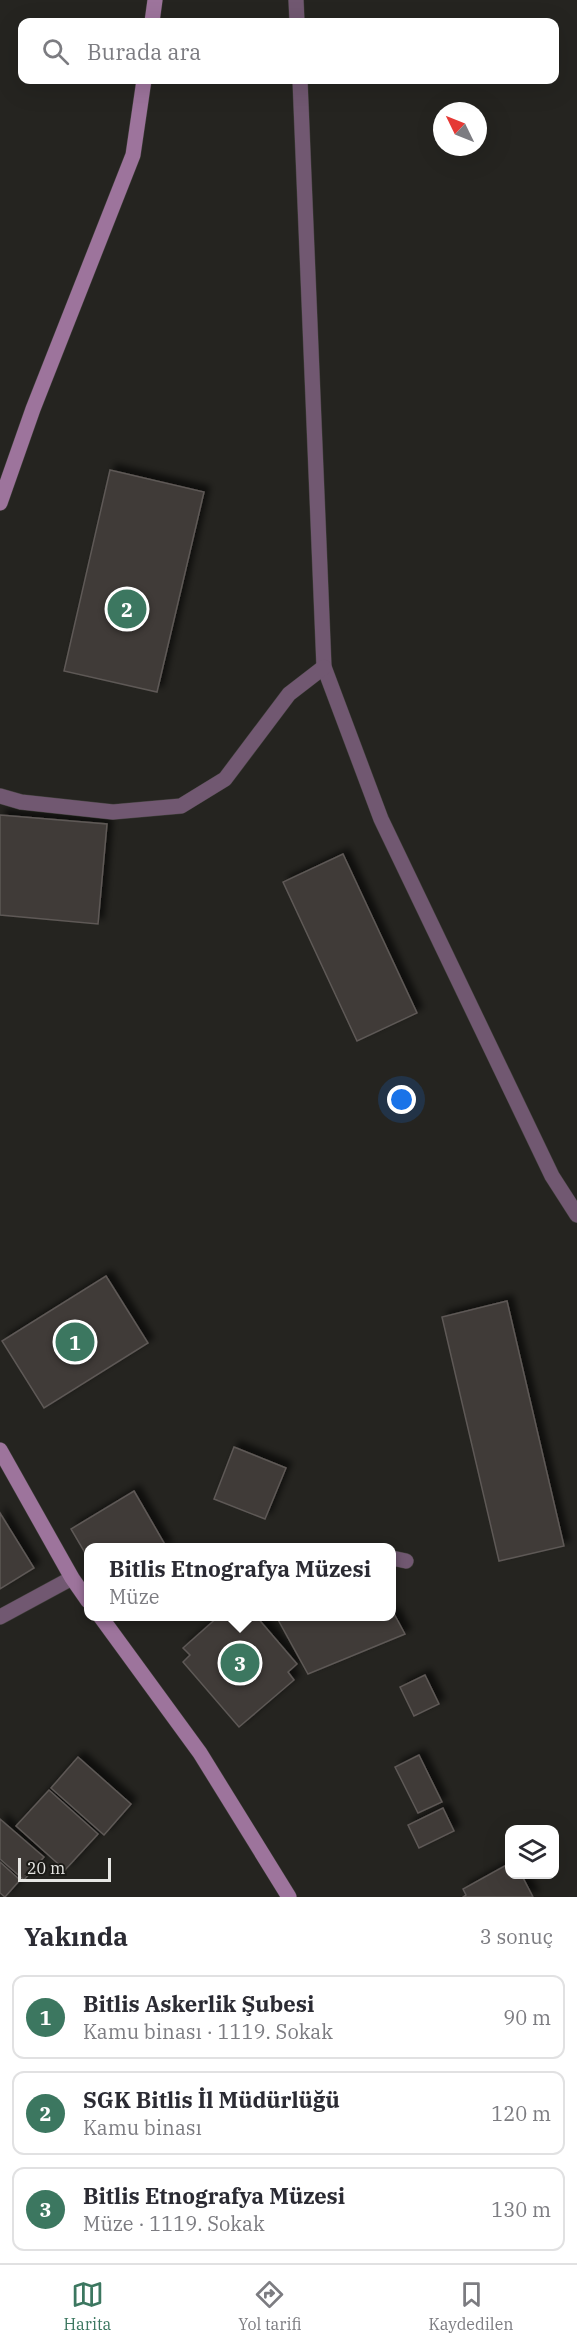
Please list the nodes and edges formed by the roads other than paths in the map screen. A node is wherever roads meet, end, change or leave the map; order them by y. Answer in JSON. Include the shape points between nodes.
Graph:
{"nodes":[{"id":1,"x":155,"y":0,"type":"edge"},
{"id":2,"x":296,"y":0,"type":"edge"},
{"id":3,"x":153,"y":18,"type":"edge"},
{"id":4,"x":297,"y":18,"type":"edge"},
{"id":5,"x":143,"y":84,"type":"edge"},
{"id":6,"x":300,"y":84,"type":"edge"},
{"id":7,"x":0,"y":503,"type":"edge"},
{"id":8,"x":324,"y":667,"type":"junction"},
{"id":9,"x":0,"y":796,"type":"edge"},
{"id":10,"x":577,"y":1215,"type":"edge"},
{"id":11,"x":0,"y":1450,"type":"edge"},
{"id":12,"x":72,"y":1578,"type":"junction"},
{"id":13,"x":84,"y":1595,"type":"edge"},
{"id":14,"x":0,"y":1617,"type":"edge"},
{"id":15,"x":108,"y":1621,"type":"edge"},
{"id":16,"x":290,"y":1897,"type":"edge"}],
"edges":[{"from":1,"to":3,"type":"street"},
{"from":2,"to":4,"type":"street"},
{"from":5,"to":7,"type":"street","via":[[133,155]]},
{"from":6,"to":8,"type":"street"},
{"from":8,"to":9,"type":"street","via":[[289,694],[225,779],[181,806],[113,812]]},
{"from":8,"to":10,"type":"street","via":[[381,819],[552,1176]]},
{"from":11,"to":12,"type":"street"},
{"from":12,"to":13,"type":"street"},
{"from":12,"to":14,"type":"street"},
{"from":15,"to":16,"type":"street","via":[[200,1753]]}]}
